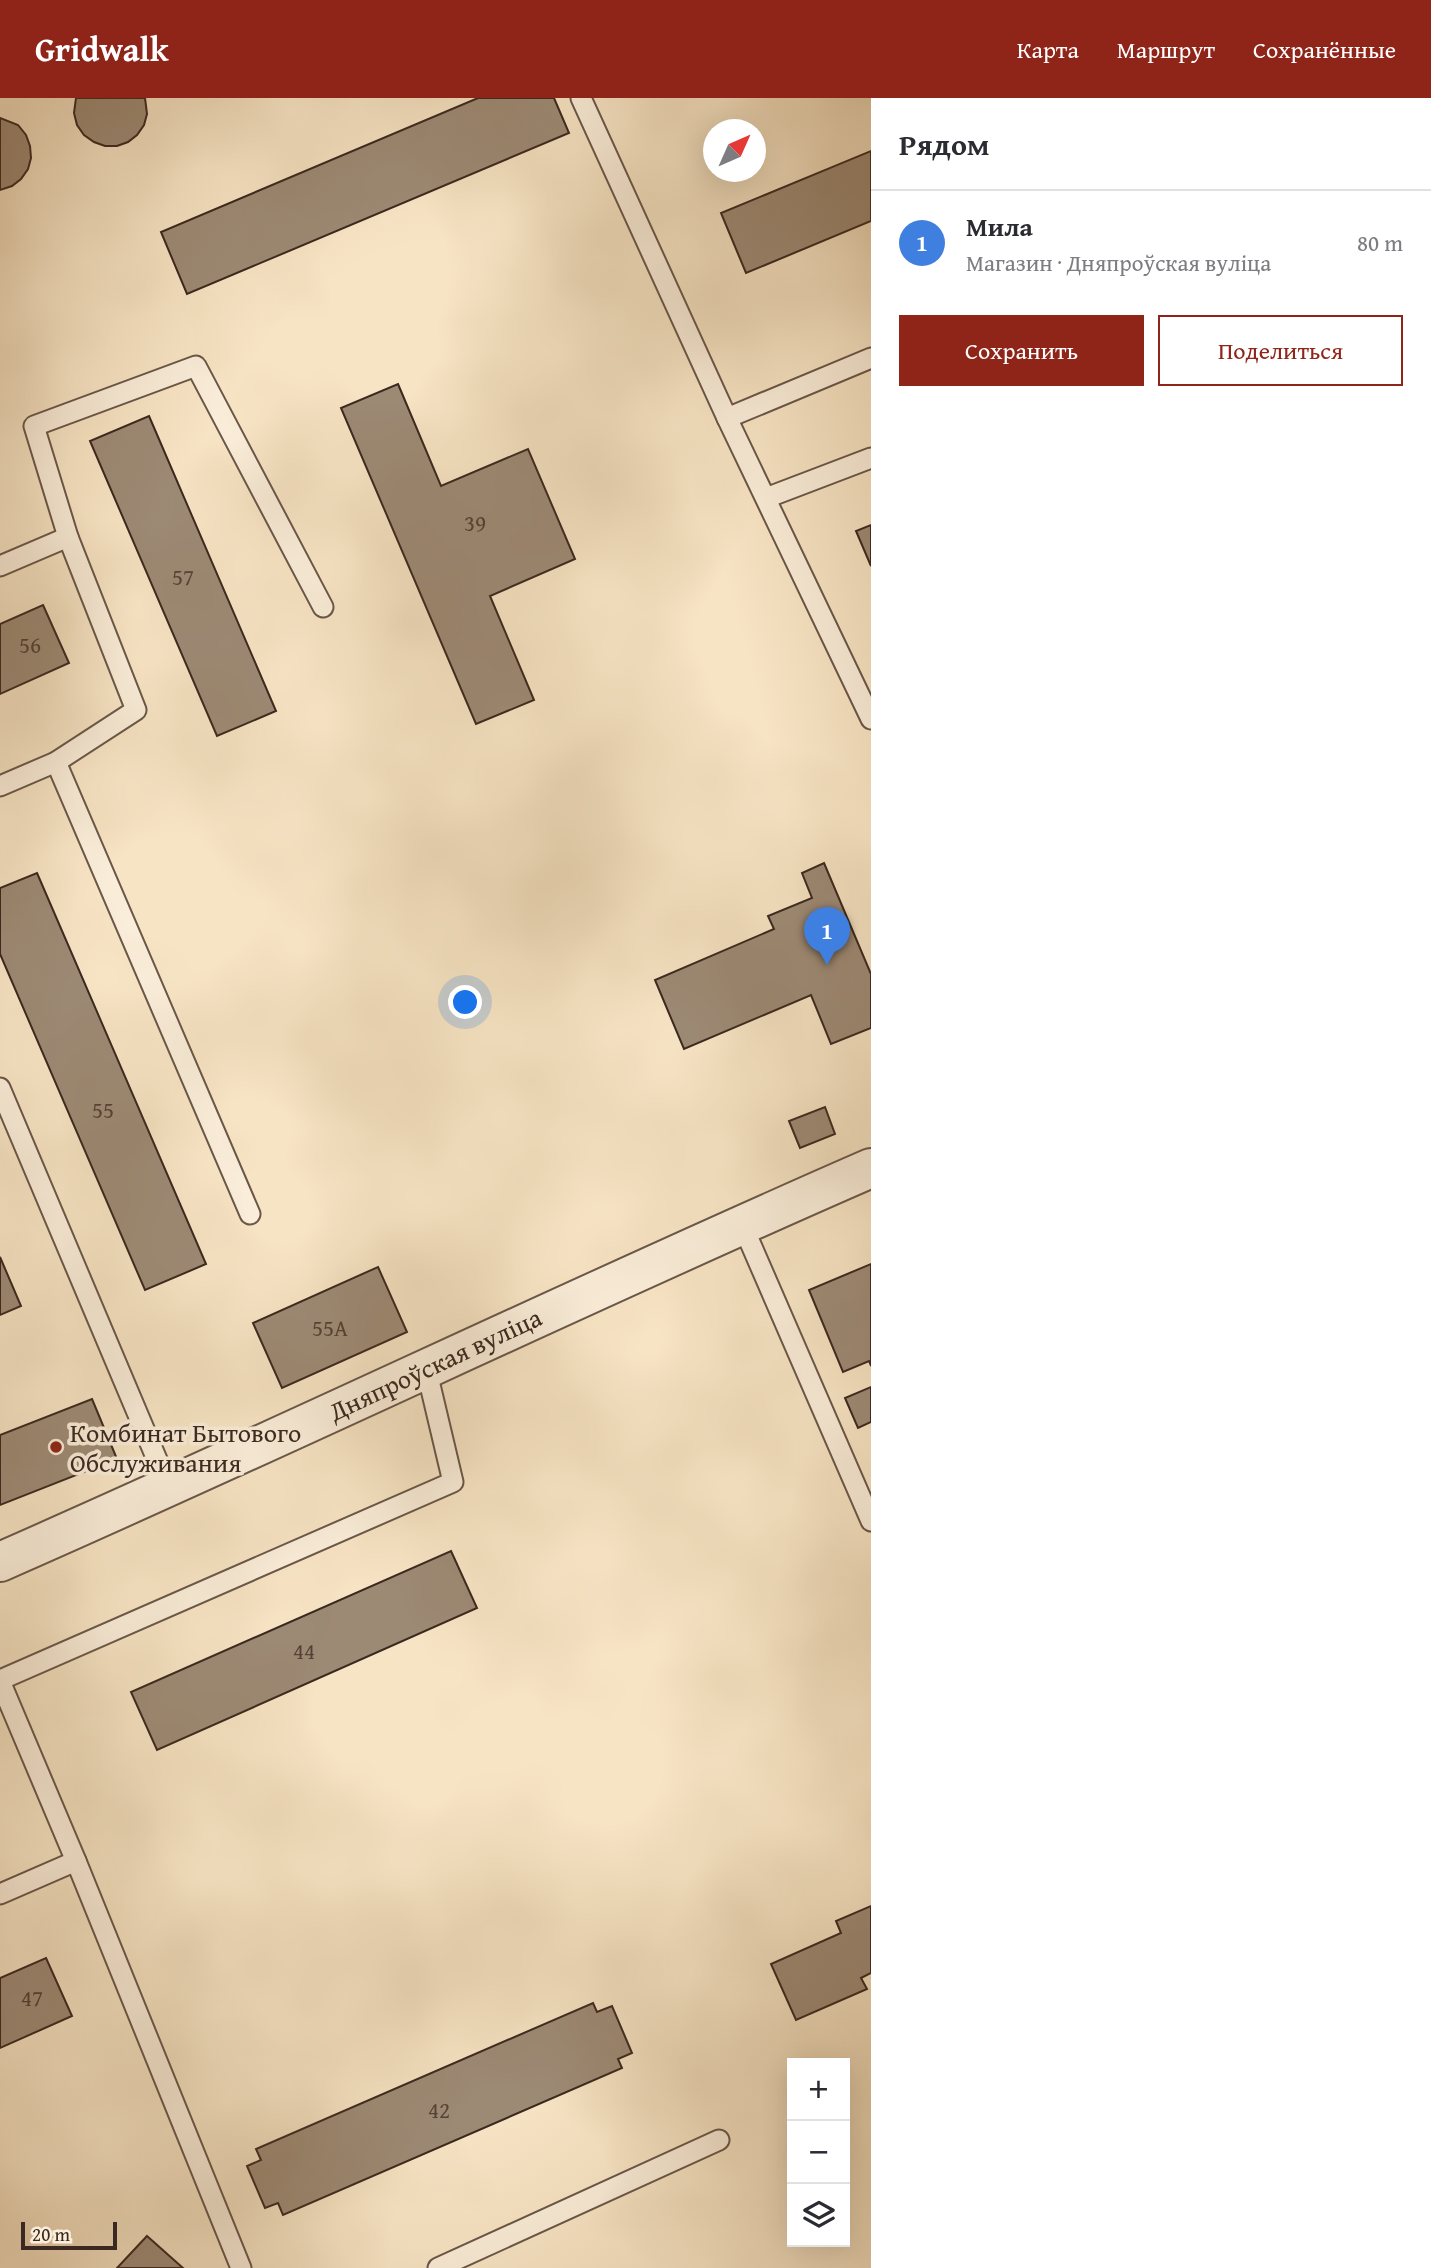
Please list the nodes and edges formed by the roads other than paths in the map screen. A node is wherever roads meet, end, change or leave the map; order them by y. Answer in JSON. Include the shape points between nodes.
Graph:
{"nodes":[{"id":1,"x":581,"y":98,"type":"edge"},
{"id":2,"x":871,"y":358,"type":"edge"},
{"id":3,"x":727,"y":418,"type":"junction"},
{"id":4,"x":871,"y":458,"type":"edge"},
{"id":5,"x":766,"y":498,"type":"junction"},
{"id":6,"x":68,"y":537,"type":"junction"},
{"id":7,"x":0,"y":566,"type":"edge"},
{"id":8,"x":323,"y":607,"type":"dead end"},
{"id":9,"x":871,"y":719,"type":"edge"},
{"id":10,"x":56,"y":762,"type":"junction"},
{"id":11,"x":0,"y":786,"type":"edge"},
{"id":12,"x":0,"y":1088,"type":"edge"},
{"id":13,"x":871,"y":1168,"type":"edge"},
{"id":14,"x":250,"y":1213,"type":"dead end"},
{"id":15,"x":742,"y":1224,"type":"junction"},
{"id":16,"x":426,"y":1368,"type":"junction"},
{"id":17,"x":169,"y":1488,"type":"junction"},
{"id":18,"x":871,"y":1521,"type":"edge"},
{"id":19,"x":0,"y":1562,"type":"edge"},
{"id":20,"x":0,"y":1680,"type":"edge"},
{"id":21,"x":76,"y":1861,"type":"junction"},
{"id":22,"x":0,"y":1894,"type":"edge"},
{"id":23,"x":719,"y":2140,"type":"dead end"},
{"id":24,"x":241,"y":2268,"type":"edge"},
{"id":25,"x":438,"y":2268,"type":"edge"}],
"edges":[{"from":1,"to":3,"type":"lane"},
{"from":2,"to":3,"type":"lane"},
{"from":3,"to":5,"type":"lane"},
{"from":4,"to":5,"type":"lane"},
{"from":5,"to":9,"type":"lane"},
{"from":6,"to":7,"type":"lane"},
{"from":6,"to":8,"type":"lane","via":[[34,426],[196,366]]},
{"from":6,"to":10,"type":"lane","via":[[136,710]]},
{"from":10,"to":11,"type":"lane"},
{"from":10,"to":14,"type":"lane"},
{"from":12,"to":17,"type":"lane"},
{"from":13,"to":15,"type":"street","name":"Дняпроўская вуліца"},
{"from":15,"to":16,"type":"street","name":"Дняпроўская вуліца"},
{"from":15,"to":18,"type":"lane"},
{"from":16,"to":17,"type":"street","name":"Дняпроўская вуліца"},
{"from":16,"to":20,"type":"lane","via":[[453,1482]]},
{"from":17,"to":19,"type":"street","name":"Дняпроўская вуліца"},
{"from":20,"to":21,"type":"lane"},
{"from":21,"to":22,"type":"lane"},
{"from":21,"to":24,"type":"lane"},
{"from":23,"to":25,"type":"lane"}]}
